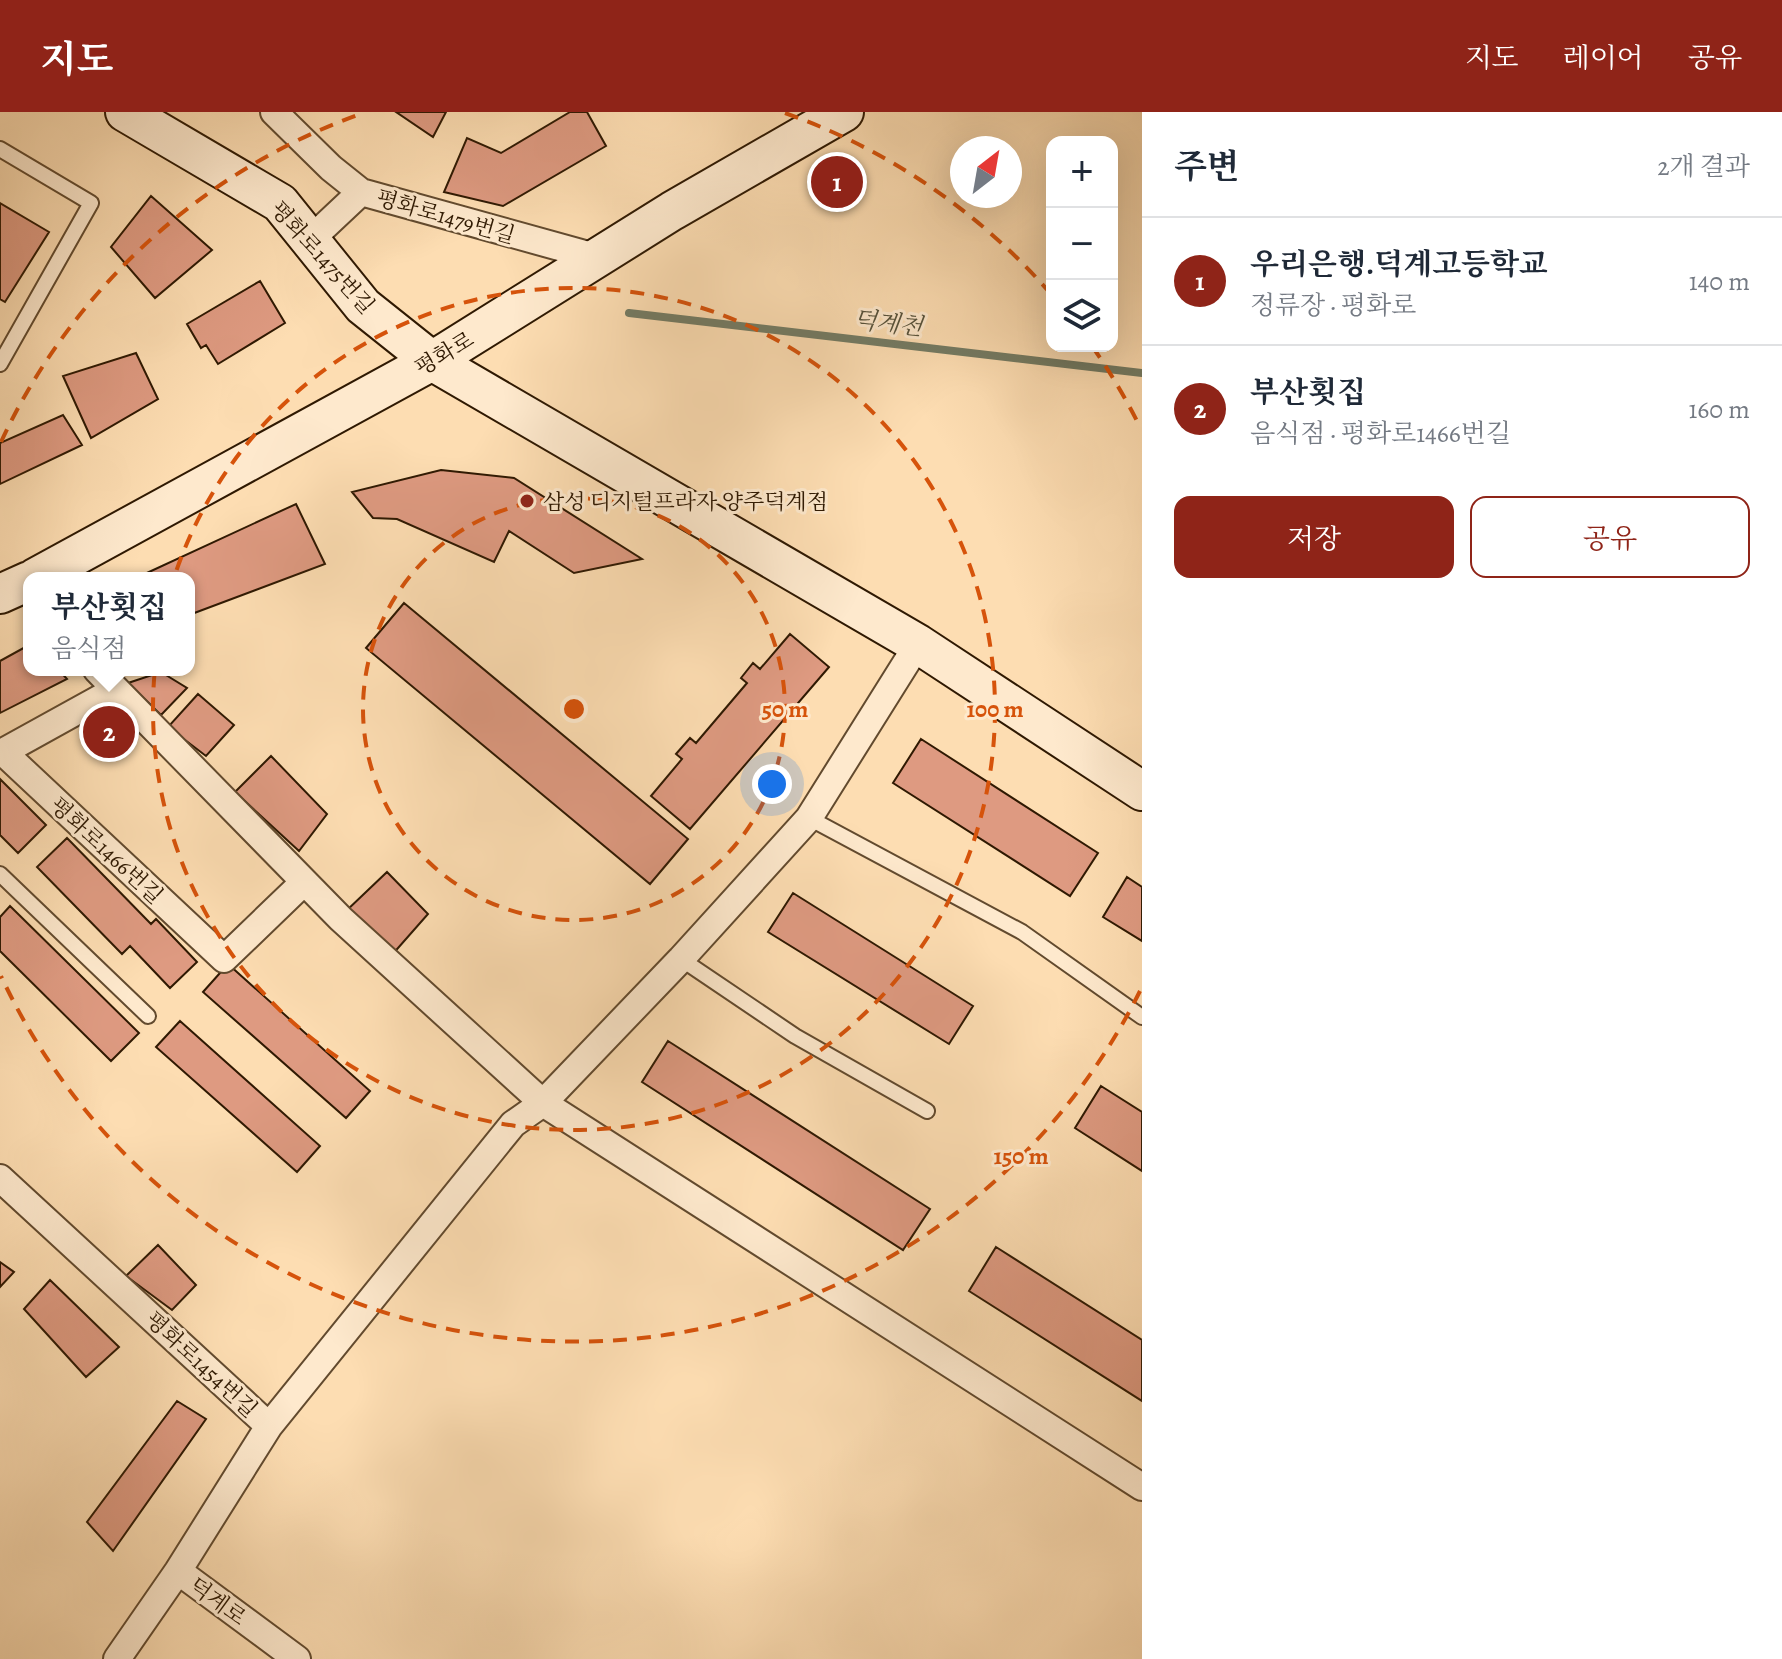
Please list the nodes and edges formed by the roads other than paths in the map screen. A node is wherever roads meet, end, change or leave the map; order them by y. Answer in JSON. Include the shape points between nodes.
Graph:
{"nodes":[{"id":1,"x":125,"y":112,"type":"edge"},
{"id":2,"x":274,"y":112,"type":"edge"},
{"id":3,"x":844,"y":112,"type":"edge"},
{"id":4,"x":0,"y":149,"type":"edge"},
{"id":5,"x":361,"y":192,"type":"junction"},
{"id":6,"x":311,"y":239,"type":"junction"},
{"id":7,"x":599,"y":258,"type":"junction"},
{"id":8,"x":432,"y":361,"type":"junction"},
{"id":9,"x":0,"y":364,"type":"edge"},
{"id":10,"x":50,"y":572,"type":"edge"},
{"id":11,"x":918,"y":644,"type":"junction"},
{"id":12,"x":102,"y":676,"type":"edge"},
{"id":13,"x":115,"y":690,"type":"junction"},
{"id":14,"x":1142,"y":791,"type":"edge"},
{"id":15,"x":809,"y":818,"type":"junction"},
{"id":16,"x":0,"y":874,"type":"edge"},
{"id":17,"x":304,"y":882,"type":"junction"},
{"id":18,"x":681,"y":959,"type":"junction"},
{"id":19,"x":148,"y":1016,"type":"dead end"},
{"id":20,"x":1142,"y":1017,"type":"edge"},
{"id":21,"x":543,"y":1103,"type":"junction"},
{"id":22,"x":927,"y":1111,"type":"dead end"},
{"id":23,"x":0,"y":1178,"type":"edge"},
{"id":24,"x":269,"y":1426,"type":"junction"},
{"id":25,"x":1142,"y":1487,"type":"edge"},
{"id":26,"x":178,"y":1571,"type":"junction"},
{"id":27,"x":117,"y":1659,"type":"edge"},
{"id":28,"x":297,"y":1659,"type":"edge"}],
"edges":[{"from":1,"to":6,"type":"main road","name":"평화로1475번길","via":[[280,203]]},
{"from":2,"to":5,"type":"street","name":"평화로1479번길"},
{"from":3,"to":7,"type":"main road","name":"평화로"},
{"from":4,"to":9,"type":"lane","via":[[91,203]]},
{"from":5,"to":6,"type":"street"},
{"from":5,"to":7,"type":"street","name":"평화로1479번길"},
{"from":6,"to":8,"type":"main road","name":"평화로1475번길","via":[[363,306]]},
{"from":7,"to":8,"type":"main road","name":"평화로"},
{"from":8,"to":10,"type":"main road","name":"평화로"},
{"from":8,"to":11,"type":"main road","name":"평화로1475번길"},
{"from":11,"to":14,"type":"main road","name":"평화로1475번길"},
{"from":11,"to":15,"type":"street"},
{"from":12,"to":13,"type":"street"},
{"from":13,"to":17,"type":"street"},
{"from":13,"to":17,"type":"street","name":"평화로1466번길","via":[[3,752],[224,959]]},
{"from":15,"to":18,"type":"street"},
{"from":15,"to":20,"type":"lane","via":[[1022,932]]},
{"from":16,"to":19,"type":"lane"},
{"from":17,"to":21,"type":"street"},
{"from":18,"to":21,"type":"street"},
{"from":18,"to":22,"type":"lane","via":[[795,1036]]},
{"from":21,"to":24,"type":"street","via":[[513,1124]]},
{"from":21,"to":25,"type":"street"},
{"from":23,"to":24,"type":"street","name":"평화로1454번길"},
{"from":24,"to":26,"type":"street","name":"평화로1454번길"},
{"from":26,"to":27,"type":"street","name":"평화로1454번길"},
{"from":26,"to":28,"type":"street","name":"덕계로"}]}
